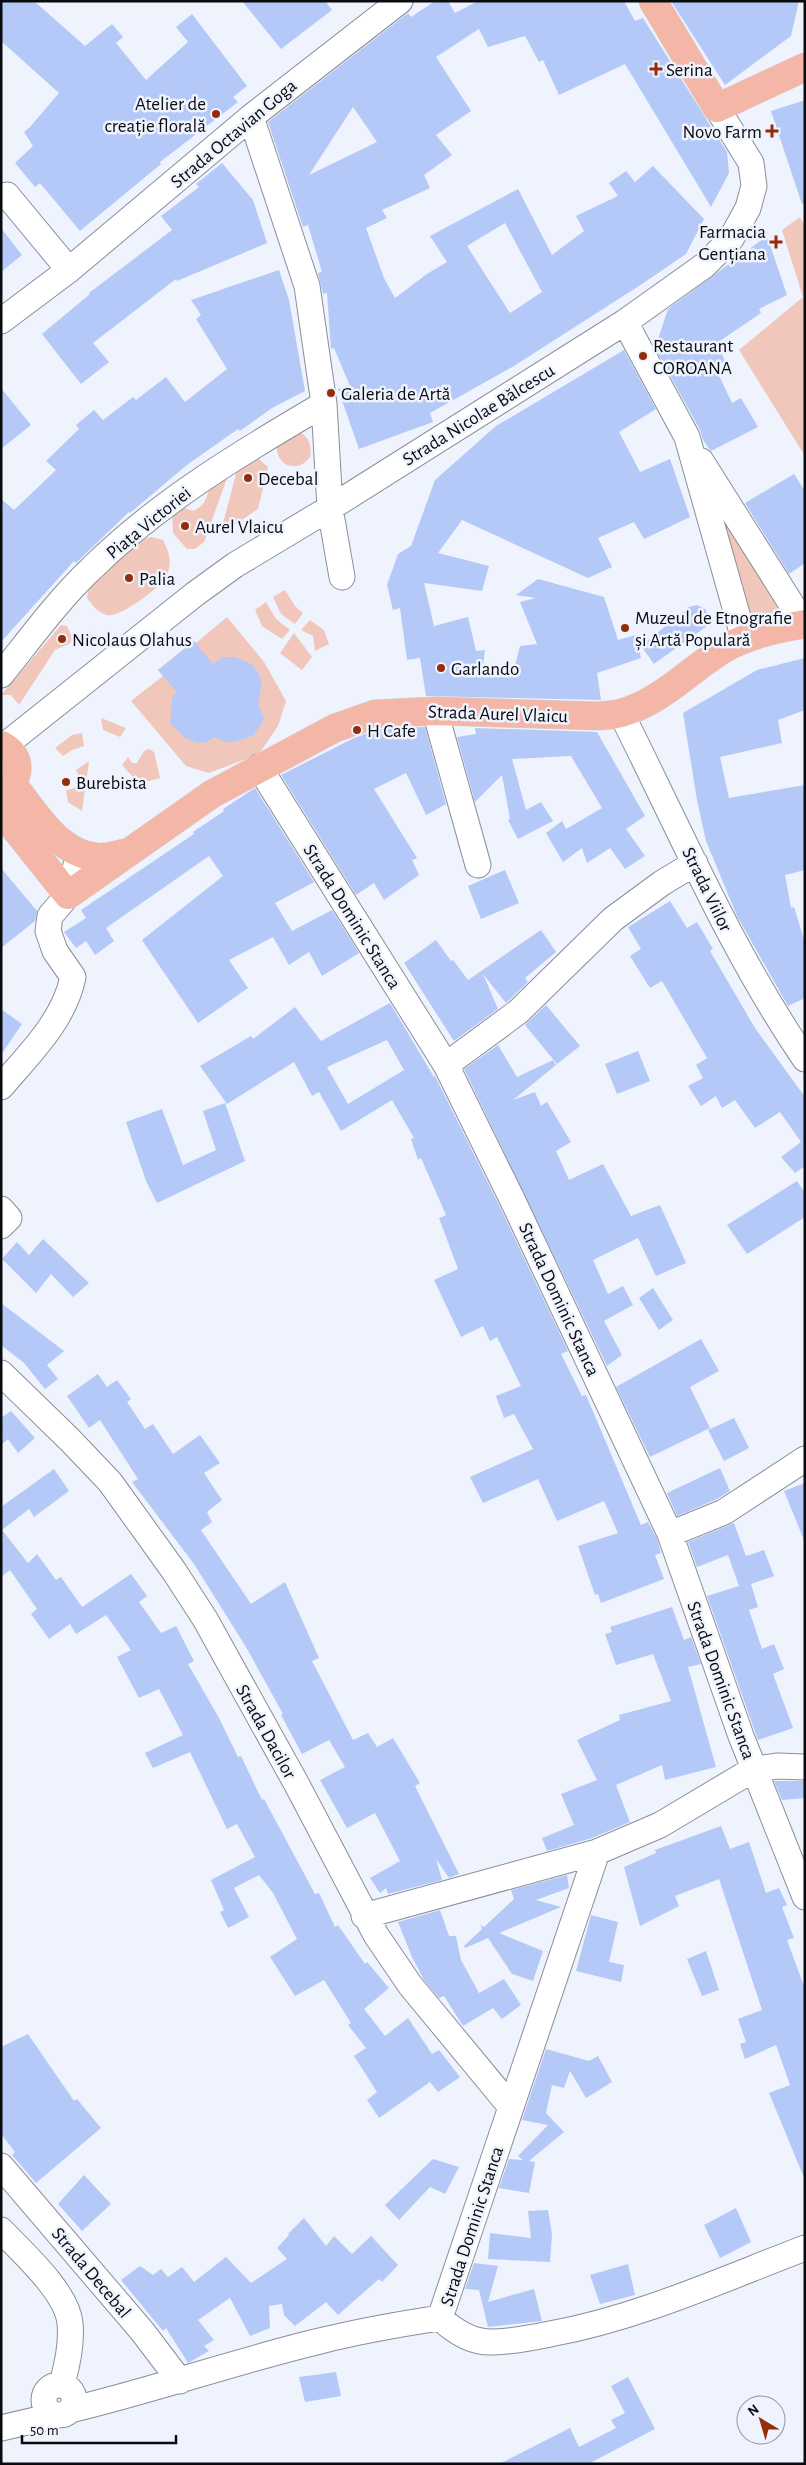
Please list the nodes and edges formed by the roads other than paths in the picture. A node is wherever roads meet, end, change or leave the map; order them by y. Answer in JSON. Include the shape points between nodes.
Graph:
{"nodes":[{"id":1,"x":400,"y":1,"type":"edge"},
{"id":2,"x":653,"y":1,"type":"edge"},
{"id":3,"x":805,"y":67,"type":"edge"},
{"id":4,"x":717,"y":108,"type":"junction"},
{"id":5,"x":251,"y":117,"type":"junction"},
{"id":6,"x":7,"y":196,"type":"dead end"},
{"id":7,"x":69,"y":270,"type":"junction"},
{"id":8,"x":1,"y":321,"type":"edge"},
{"id":9,"x":625,"y":322,"type":"junction"},
{"id":10,"x":324,"y":404,"type":"junction"},
{"id":11,"x":687,"y":437,"type":"junction"},
{"id":12,"x":330,"y":508,"type":"junction"},
{"id":13,"x":342,"y":577,"type":"dead end"},
{"id":14,"x":804,"y":624,"type":"edge"},
{"id":15,"x":744,"y":639,"type":"junction"},
{"id":16,"x":1,"y":675,"type":"edge"},
{"id":17,"x":435,"y":711,"type":"junction"},
{"id":18,"x":621,"y":713,"type":"junction"},
{"id":19,"x":2,"y":746,"type":"edge"},
{"id":20,"x":260,"y":767,"type":"junction"},
{"id":21,"x":7,"y":789,"type":"edge"},
{"id":22,"x":1,"y":811,"type":"edge"},
{"id":23,"x":124,"y":853,"type":"junction"},
{"id":24,"x":79,"y":854,"type":"junction"},
{"id":25,"x":695,"y":863,"type":"junction"},
{"id":26,"x":478,"y":865,"type":"dead end"},
{"id":27,"x":68,"y":895,"type":"junction"},
{"id":28,"x":805,"y":1059,"type":"edge"},
{"id":29,"x":446,"y":1065,"type":"junction"},
{"id":30,"x":1,"y":1088,"type":"edge"},
{"id":31,"x":1,"y":1209,"type":"edge"},
{"id":32,"x":1,"y":1226,"type":"edge"},
{"id":33,"x":1,"y":1373,"type":"edge"},
{"id":34,"x":805,"y":1459,"type":"edge"},
{"id":35,"x":670,"y":1534,"type":"junction"},
{"id":36,"x":805,"y":1767,"type":"edge"},
{"id":37,"x":754,"y":1769,"type":"junction"},
{"id":38,"x":597,"y":1852,"type":"junction"},
{"id":39,"x":805,"y":1897,"type":"edge"},
{"id":40,"x":364,"y":1916,"type":"junction"},
{"id":41,"x":510,"y":2106,"type":"junction"},
{"id":42,"x":1,"y":2166,"type":"edge"},
{"id":43,"x":1,"y":2230,"type":"edge"},
{"id":44,"x":805,"y":2248,"type":"edge"},
{"id":45,"x":440,"y":2318,"type":"junction"},
{"id":46,"x":180,"y":2381,"type":"junction"},
{"id":47,"x":64,"y":2413,"type":"junction"},
{"id":48,"x":1,"y":2428,"type":"edge"}],
"edges":[{"from":1,"to":5,"type":"street","name":"Strada Octavian Goga"},
{"from":2,"to":4,"type":"main road","name":"Strada Nicolae Bălcescu"},
{"from":3,"to":4,"type":"main road"},
{"from":4,"to":9,"type":"street","name":"Strada Nicolae Bălcescu","via":[[751,163],[754,186],[748,208],[731,238],[706,265]]},
{"from":5,"to":7,"type":"street","name":"Strada Octavian Goga"},
{"from":5,"to":10,"type":"street","via":[[307,286]]},
{"from":6,"to":7,"type":"street"},
{"from":7,"to":8,"type":"street","name":"Strada Octavian Goga"},
{"from":9,"to":11,"type":"street"},
{"from":9,"to":12,"type":"street","name":"Strada Nicolae Bălcescu"},
{"from":10,"to":12,"type":"street"},
{"from":10,"to":16,"type":"street","name":"Piața Victoriei","via":[[239,453],[153,514],[91,568]]},
{"from":11,"to":14,"type":"street"},
{"from":11,"to":15,"type":"street"},
{"from":12,"to":13,"type":"street"},
{"from":12,"to":19,"type":"street","name":"Strada Nicolae Bălcescu","via":[[272,541],[195,594]]},
{"from":14,"to":15,"type":"main road"},
{"from":15,"to":18,"type":"main road"},
{"from":17,"to":18,"type":"main road","name":"Strada Aurel Vlaicu","via":[[599,716]]},
{"from":17,"to":20,"type":"main road","name":"Strada Aurel Vlaicu","via":[[375,714],[335,728]]},
{"from":17,"to":26,"type":"street"},
{"from":18,"to":25,"type":"street","name":"Strada Viilor"},
{"from":19,"to":21,"type":"main road","via":[[13,753],[18,763],[18,774]]},
{"from":20,"to":23,"type":"main road","via":[[212,794]]},
{"from":20,"to":29,"type":"street","name":"Strada Dominic Stanca"},
{"from":21,"to":24,"type":"main road","via":[[61,843]]},
{"from":22,"to":27,"type":"main road"},
{"from":23,"to":24,"type":"main road","via":[[99,858]]},
{"from":23,"to":27,"type":"main road"},
{"from":24,"to":27,"type":"street"},
{"from":25,"to":28,"type":"street","name":"Strada Viilor","via":[[757,986]]},
{"from":25,"to":29,"type":"street","via":[[662,882],[613,919],[518,1012]]},
{"from":27,"to":30,"type":"street","via":[[50,916],[48,931],[56,951],[73,977],[69,996],[58,1018]]},
{"from":29,"to":35,"type":"street","name":"Strada Dominic Stanca"},
{"from":31,"to":32,"type":"street","via":[[9,1218]]},
{"from":33,"to":40,"type":"street","name":"Strada Dacilor","via":[[110,1482],[174,1571],[205,1619],[292,1774]]},
{"from":34,"to":35,"type":"street","via":[[724,1512]]},
{"from":35,"to":37,"type":"street","name":"Strada Dominic Stanca"},
{"from":36,"to":37,"type":"street","name":"Strada Dominic Stanca"},
{"from":37,"to":38,"type":"street","name":"Strada Dominic Stanca","via":[[660,1825]]},
{"from":37,"to":39,"type":"street","name":"Strada Dominic Stanca"},
{"from":38,"to":40,"type":"street","name":"Strada Dominic Stanca"},
{"from":38,"to":41,"type":"street","name":"Strada Dominic Stanca"},
{"from":40,"to":41,"type":"street","name":"Strada Dacilor","via":[[410,1985]]},
{"from":41,"to":45,"type":"street","name":"Strada Dominic Stanca"},
{"from":42,"to":46,"type":"street","name":"Strada Decebal","via":[[142,2330]]},
{"from":43,"to":47,"type":"street","name":"Strada Decebal","via":[[43,2273],[60,2297],[70,2322],[69,2357],[62,2384],[74,2396]]},
{"from":44,"to":45,"type":"street","name":"Strada Dominic Stanca","via":[[631,2315],[568,2331],[489,2342],[466,2337]]},
{"from":45,"to":46,"type":"street","via":[[320,2341]]},
{"from":46,"to":47,"type":"street"},
{"from":47,"to":48,"type":"street"}]}
